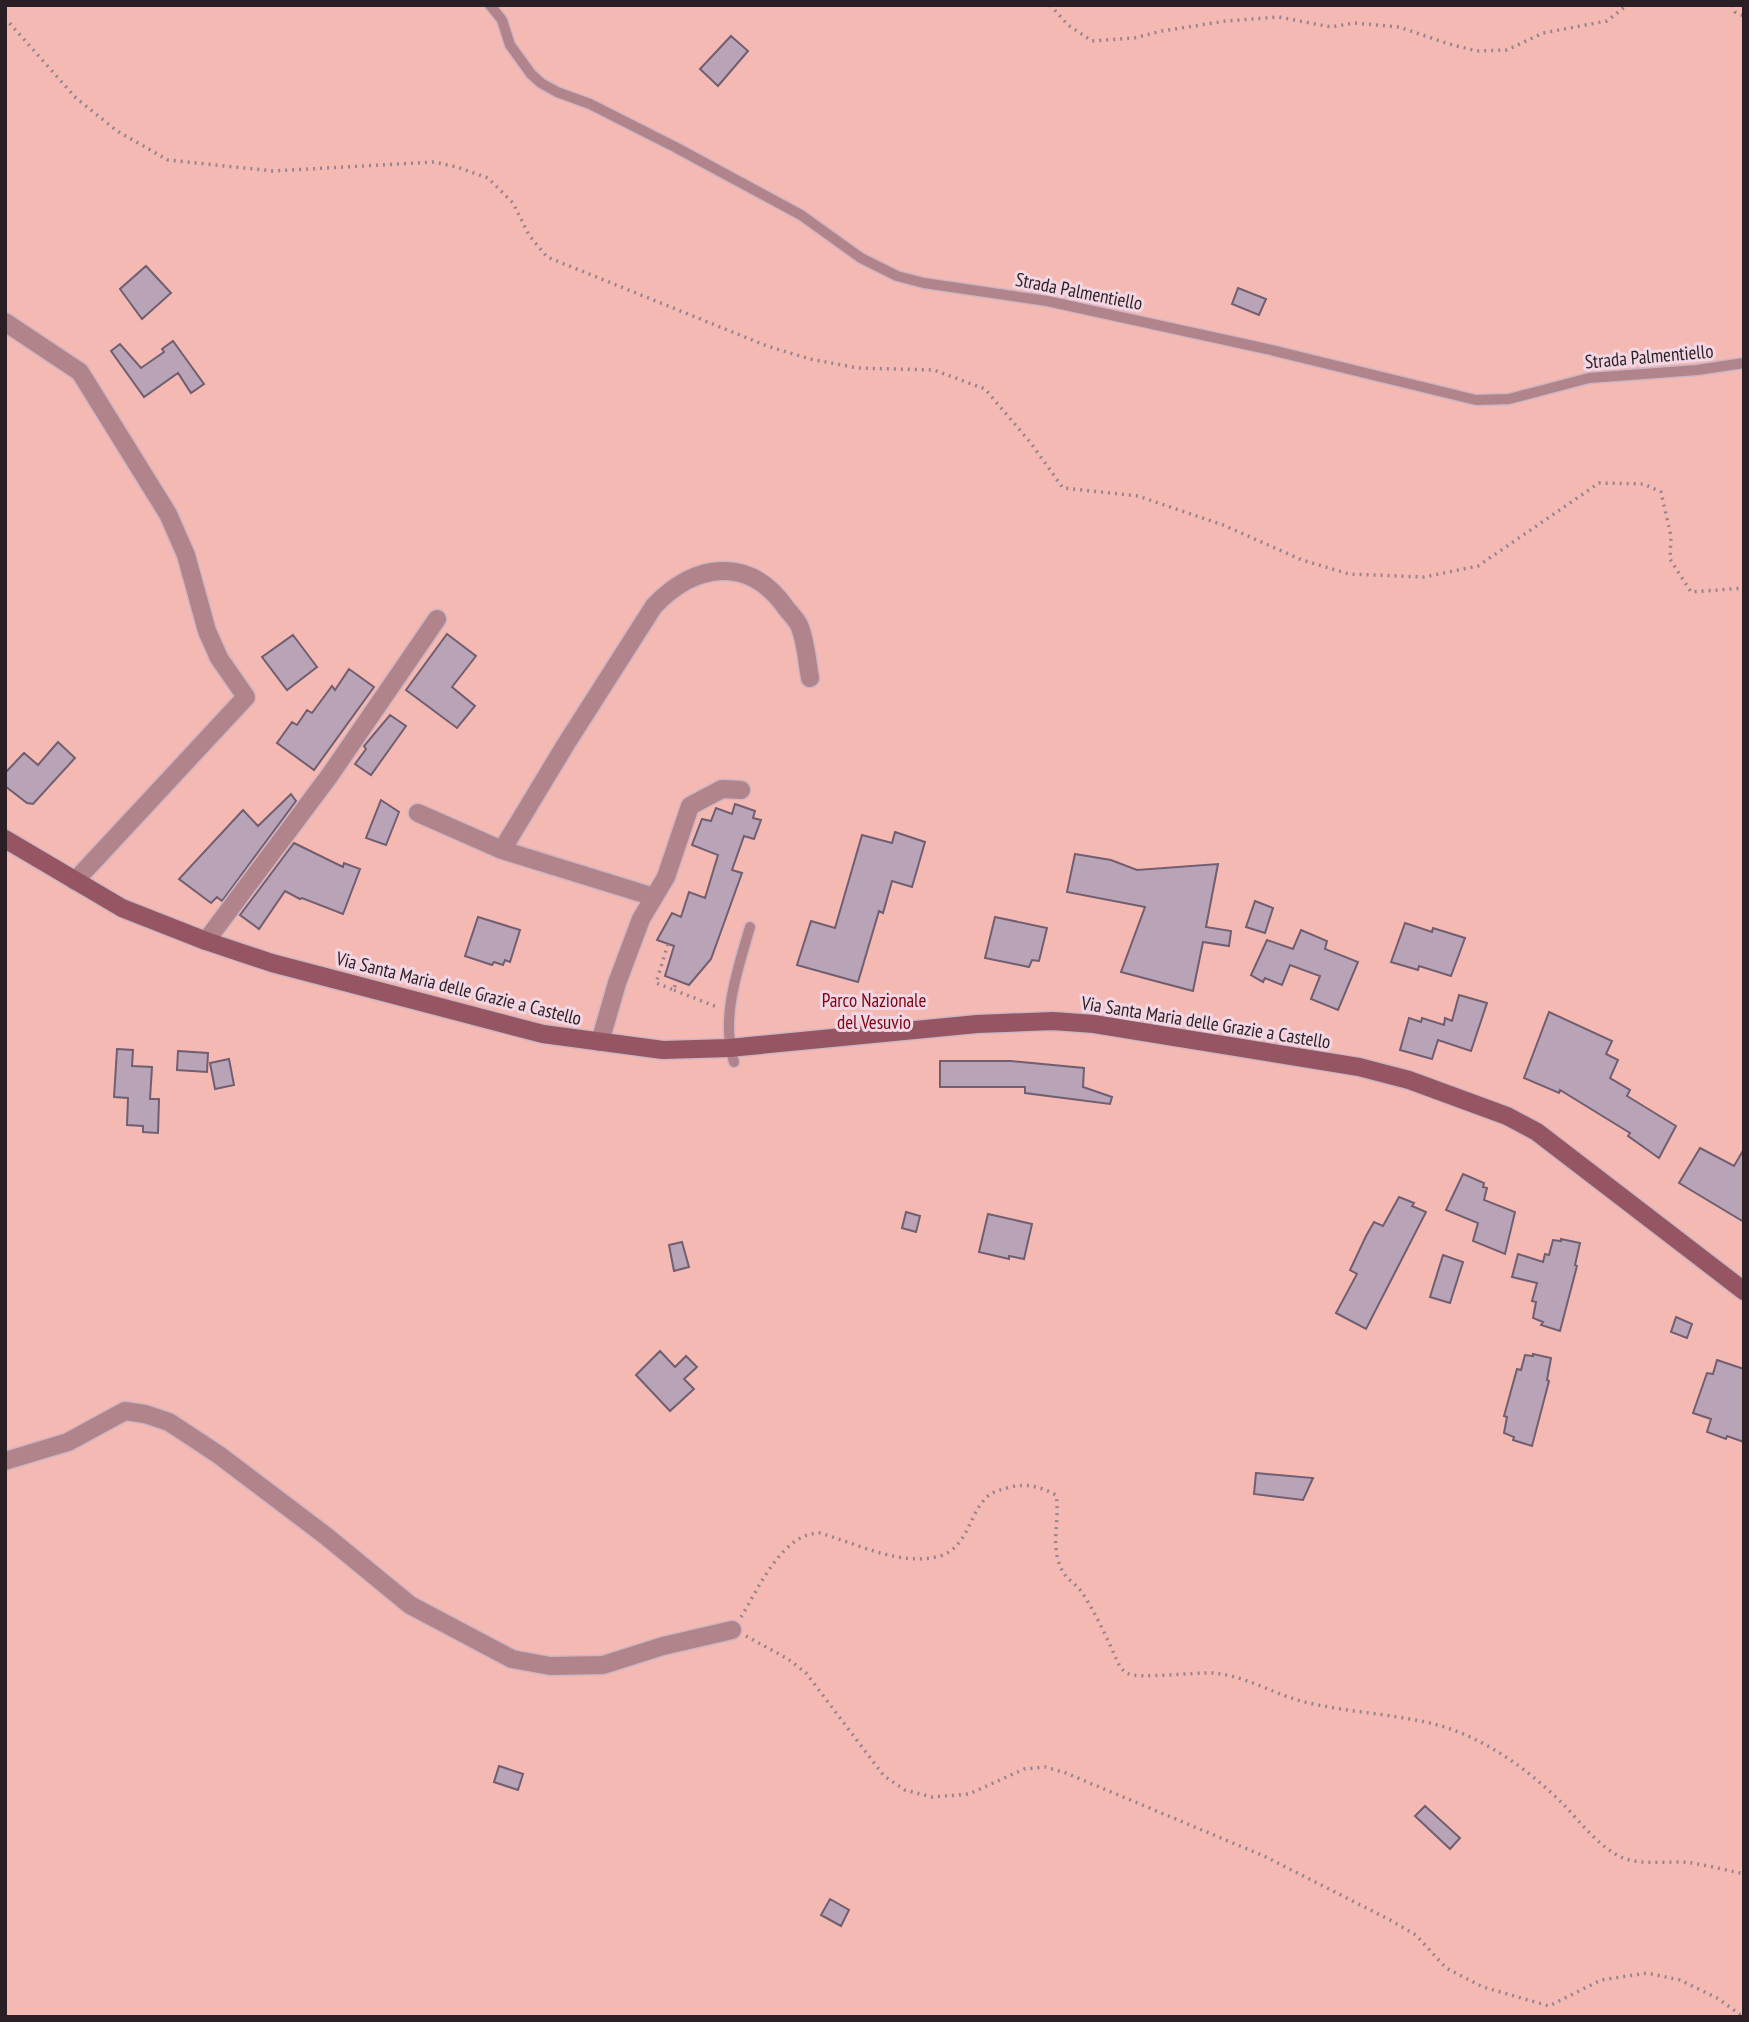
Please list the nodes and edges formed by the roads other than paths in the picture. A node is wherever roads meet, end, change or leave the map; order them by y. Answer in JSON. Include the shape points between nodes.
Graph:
{"nodes":[{"id":1,"x":490,"y":5,"type":"edge"},
{"id":2,"x":5,"y":322,"type":"edge"},
{"id":3,"x":1744,"y":363,"type":"edge"},
{"id":4,"x":437,"y":619,"type":"dead end"},
{"id":5,"x":810,"y":678,"type":"dead end"},
{"id":6,"x":741,"y":790,"type":"dead end"},
{"id":7,"x":418,"y":813,"type":"dead end"},
{"id":8,"x":5,"y":839,"type":"edge"},
{"id":9,"x":502,"y":850,"type":"junction"},
{"id":10,"x":75,"y":881,"type":"junction"},
{"id":11,"x":654,"y":897,"type":"junction"},
{"id":12,"x":750,"y":927,"type":"dead end"},
{"id":13,"x":206,"y":941,"type":"junction"},
{"id":14,"x":600,"y":1042,"type":"junction"},
{"id":15,"x":732,"y":1055,"type":"junction"},
{"id":16,"x":1744,"y":1291,"type":"edge"},
{"id":17,"x":5,"y":1461,"type":"edge"},
{"id":18,"x":732,"y":1630,"type":"road end"}],
"edges":[{"from":1,"to":3,"type":"lane","name":"Strada Palmentiello","via":[[502,20],[510,45],[541,83],[675,147],[801,215],[861,258],[897,276],[1047,301],[1476,400],[1509,399],[1588,378]]},
{"from":2,"to":10,"type":"street","via":[[80,372],[168,514],[186,555],[207,631],[246,697]]},
{"from":4,"to":13,"type":"street","via":[[330,775]]},
{"from":5,"to":9,"type":"street","via":[[799,625],[759,579],[716,570],[668,590]]},
{"from":6,"to":11,"type":"street","via":[[722,789],[690,806],[666,877]]},
{"from":7,"to":9,"type":"street"},
{"from":8,"to":10,"type":"street","name":"Via Santa Maria delle Grazie a Castello"},
{"from":9,"to":11,"type":"street"},
{"from":10,"to":13,"type":"street","name":"Via Santa Maria delle Grazie a Castello","via":[[122,908]]},
{"from":11,"to":14,"type":"street","via":[[617,983]]},
{"from":12,"to":15,"type":"lane","via":[[730,1012]]},
{"from":13,"to":14,"type":"street","name":"Via Santa Maria delle Grazie a Castello","via":[[461,1013],[543,1034]]},
{"from":14,"to":15,"type":"street","name":"Via Santa Maria delle Grazie a Castello"},
{"from":15,"to":16,"type":"street","name":"Via Santa Maria delle Grazie a Castello","via":[[874,1032],[1053,1021],[1147,1031],[1359,1067],[1409,1080],[1537,1132]]},
{"from":17,"to":18,"type":"street","via":[[68,1442],[125,1411],[169,1422],[326,1536],[410,1605],[512,1659],[550,1666],[603,1665]]}]}
